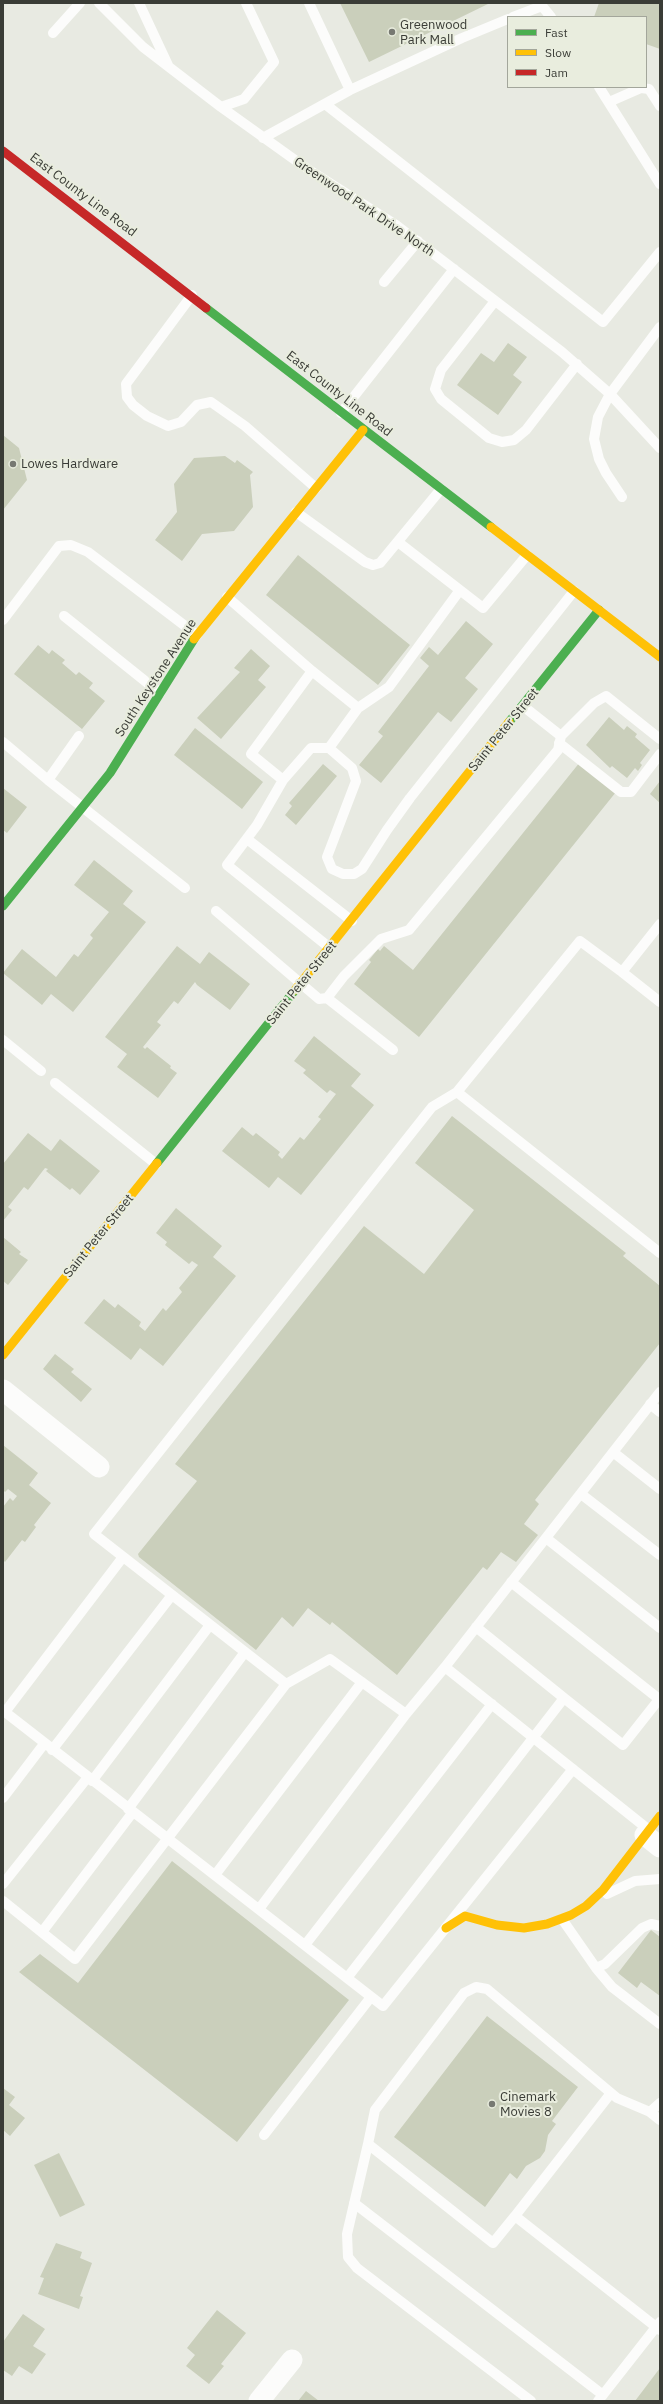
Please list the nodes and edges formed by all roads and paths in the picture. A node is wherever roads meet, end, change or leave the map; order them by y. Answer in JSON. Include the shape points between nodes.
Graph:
{"nodes":[{"id":1,"x":80,"y":3,"type":"edge"},
{"id":2,"x":99,"y":3,"type":"edge"},
{"id":3,"x":139,"y":3,"type":"edge"},
{"id":4,"x":246,"y":3,"type":"edge"},
{"id":5,"x":309,"y":3,"type":"edge"},
{"id":6,"x":516,"y":16,"type":"edge"},
{"id":7,"x":550,"y":16,"type":"edge"},
{"id":8,"x":507,"y":19,"type":"edge"},
{"id":9,"x":53,"y":33,"type":"dead end"},
{"id":10,"x":169,"y":68,"type":"junction"},
{"id":11,"x":600,"y":88,"type":"edge"},
{"id":12,"x":350,"y":90,"type":"junction"},
{"id":13,"x":609,"y":102,"type":"junction"},
{"id":14,"x":325,"y":104,"type":"junction"},
{"id":15,"x":660,"y":106,"type":"edge"},
{"id":16,"x":221,"y":107,"type":"junction"},
{"id":17,"x":263,"y":138,"type":"junction"},
{"id":18,"x":3,"y":152,"type":"edge"},
{"id":19,"x":660,"y":184,"type":"edge"},
{"id":20,"x":418,"y":241,"type":"junction"},
{"id":21,"x":660,"y":252,"type":"edge"},
{"id":22,"x":454,"y":269,"type":"junction"},
{"id":23,"x":384,"y":282,"type":"dead end"},
{"id":24,"x":192,"y":296,"type":"junction"},
{"id":25,"x":495,"y":301,"type":"junction"},
{"id":26,"x":660,"y":327,"type":"edge"},
{"id":27,"x":577,"y":364,"type":"junction"},
{"id":28,"x":610,"y":394,"type":"junction"},
{"id":29,"x":341,"y":412,"type":"junction"},
{"id":30,"x":364,"y":430,"type":"junction"},
{"id":31,"x":660,"y":448,"type":"edge"},
{"id":32,"x":316,"y":488,"type":"junction"},
{"id":33,"x":441,"y":489,"type":"junction"},
{"id":34,"x":622,"y":497,"type":"dead end"},
{"id":35,"x":296,"y":512,"type":"junction"},
{"id":36,"x":398,"y":542,"type":"junction"},
{"id":37,"x":526,"y":554,"type":"junction"},
{"id":38,"x":460,"y":590,"type":"junction"},
{"id":39,"x":574,"y":591,"type":"junction"},
{"id":40,"x":227,"y":598,"type":"junction"},
{"id":41,"x":599,"y":610,"type":"junction"},
{"id":42,"x":64,"y":616,"type":"dead end"},
{"id":43,"x":3,"y":620,"type":"edge"},
{"id":44,"x":197,"y":635,"type":"junction"},
{"id":45,"x":660,"y":657,"type":"edge"},
{"id":46,"x":312,"y":671,"type":"junction"},
{"id":47,"x":160,"y":693,"type":"junction"},
{"id":48,"x":523,"y":706,"type":"junction"},
{"id":49,"x":358,"y":708,"type":"junction"},
{"id":50,"x":79,"y":736,"type":"dead end"},
{"id":51,"x":560,"y":739,"type":"junction"},
{"id":52,"x":660,"y":739,"type":"edge"},
{"id":53,"x":3,"y":742,"type":"edge"},
{"id":54,"x":329,"y":748,"type":"junction"},
{"id":55,"x":660,"y":754,"type":"edge"},
{"id":56,"x":48,"y":780,"type":"junction"},
{"id":57,"x":282,"y":780,"type":"junction"},
{"id":58,"x":83,"y":807,"type":"junction"},
{"id":59,"x":247,"y":839,"type":"junction"},
{"id":60,"x":185,"y":888,"type":"dead end"},
{"id":61,"x":3,"y":906,"type":"edge"},
{"id":62,"x":216,"y":911,"type":"dead end"},
{"id":63,"x":352,"y":921,"type":"junction"},
{"id":64,"x":660,"y":924,"type":"edge"},
{"id":65,"x":330,"y":948,"type":"junction"},
{"id":66,"x":622,"y":972,"type":"junction"},
{"id":67,"x":302,"y":984,"type":"junction"},
{"id":68,"x":327,"y":998,"type":"junction"},
{"id":69,"x":659,"y":1000,"type":"edge"},
{"id":70,"x":3,"y":1040,"type":"edge"},
{"id":71,"x":393,"y":1050,"type":"dead end"},
{"id":72,"x":41,"y":1071,"type":"dead end"},
{"id":73,"x":55,"y":1083,"type":"dead end"},
{"id":74,"x":457,"y":1092,"type":"junction"},
{"id":75,"x":156,"y":1164,"type":"junction"},
{"id":76,"x":660,"y":1253,"type":"edge"},
{"id":77,"x":3,"y":1355,"type":"edge"},
{"id":78,"x":3,"y":1390,"type":"edge"},
{"id":79,"x":660,"y":1392,"type":"edge"},
{"id":80,"x":650,"y":1404,"type":"junction"},
{"id":81,"x":660,"y":1412,"type":"edge"},
{"id":82,"x":613,"y":1452,"type":"junction"},
{"id":83,"x":100,"y":1467,"type":"dead end"},
{"id":84,"x":660,"y":1489,"type":"edge"},
{"id":85,"x":581,"y":1494,"type":"junction"},
{"id":86,"x":546,"y":1538,"type":"junction"},
{"id":87,"x":660,"y":1555,"type":"edge"},
{"id":88,"x":122,"y":1557,"type":"junction"},
{"id":89,"x":511,"y":1582,"type":"junction"},
{"id":90,"x":172,"y":1595,"type":"junction"},
{"id":91,"x":210,"y":1625,"type":"junction"},
{"id":92,"x":476,"y":1627,"type":"junction"},
{"id":93,"x":660,"y":1628,"type":"edge"},
{"id":94,"x":245,"y":1652,"type":"junction"},
{"id":95,"x":445,"y":1668,"type":"junction"},
{"id":96,"x":362,"y":1682,"type":"junction"},
{"id":97,"x":286,"y":1684,"type":"junction"},
{"id":98,"x":564,"y":1698,"type":"junction"},
{"id":99,"x":659,"y":1698,"type":"edge"},
{"id":100,"x":492,"y":1704,"type":"junction"},
{"id":101,"x":4,"y":1713,"type":"edge"},
{"id":102,"x":406,"y":1714,"type":"junction"},
{"id":103,"x":533,"y":1738,"type":"junction"},
{"id":104,"x":48,"y":1747,"type":"junction"},
{"id":105,"x":573,"y":1770,"type":"junction"},
{"id":106,"x":90,"y":1779,"type":"junction"},
{"id":107,"x":3,"y":1798,"type":"edge"},
{"id":108,"x":131,"y":1811,"type":"junction"},
{"id":109,"x":660,"y":1816,"type":"edge"},
{"id":110,"x":651,"y":1838,"type":"edge"},
{"id":111,"x":168,"y":1839,"type":"junction"},
{"id":112,"x":215,"y":1875,"type":"junction"},
{"id":113,"x":660,"y":1880,"type":"edge"},
{"id":114,"x":3,"y":1884,"type":"edge"},
{"id":115,"x":593,"y":1900,"type":"junction"},
{"id":116,"x":3,"y":1901,"type":"edge"},
{"id":117,"x":259,"y":1909,"type":"junction"},
{"id":118,"x":562,"y":1919,"type":"junction"},
{"id":119,"x":660,"y":1926,"type":"edge"},
{"id":120,"x":446,"y":1928,"type":"junction"},
{"id":121,"x":42,"y":1932,"type":"junction"},
{"id":122,"x":305,"y":1945,"type":"junction"},
{"id":123,"x":596,"y":1968,"type":"junction"},
{"id":124,"x":347,"y":1978,"type":"junction"},
{"id":125,"x":371,"y":1997,"type":"junction"},
{"id":126,"x":660,"y":2024,"type":"edge"},
{"id":127,"x":612,"y":2093,"type":"junction"},
{"id":128,"x":660,"y":2103,"type":"edge"},
{"id":129,"x":650,"y":2112,"type":"junction"},
{"id":130,"x":660,"y":2120,"type":"edge"},
{"id":131,"x":264,"y":2135,"type":"dead end"},
{"id":132,"x":368,"y":2144,"type":"junction"},
{"id":133,"x":354,"y":2203,"type":"junction"},
{"id":134,"x":516,"y":2216,"type":"junction"},
{"id":135,"x":659,"y":2326,"type":"edge"},
{"id":136,"x":292,"y":2360,"type":"dead end"},
{"id":137,"x":600,"y":2398,"type":"edge"},
{"id":138,"x":259,"y":2401,"type":"edge"},
{"id":139,"x":531,"y":2401,"type":"edge"}],
"edges":[{"from":1,"to":9,"type":"lane"},
{"from":2,"to":10,"type":"lane","name":"Greenwood Park Drive North","via":[[143,47]]},
{"from":3,"to":10,"type":"lane"},
{"from":4,"to":16,"type":"lane","via":[[274,62],[244,99]]},
{"from":5,"to":12,"type":"lane"},
{"from":6,"to":7,"type":"lane","via":[[542,6]]},
{"from":8,"to":12,"type":"lane"},
{"from":10,"to":16,"type":"lane","name":"Greenwood Park Drive North"},
{"from":11,"to":13,"type":"lane"},
{"from":12,"to":14,"type":"lane"},
{"from":13,"to":15,"type":"lane","via":[[641,88],[649,89]]},
{"from":13,"to":19,"type":"lane"},
{"from":14,"to":17,"type":"lane"},
{"from":14,"to":21,"type":"lane","via":[[604,322]]},
{"from":16,"to":17,"type":"lane","name":"Greenwood Park Drive North"},
{"from":17,"to":20,"type":"lane","name":"Greenwood Park Drive North"},
{"from":18,"to":24,"type":"street","name":"East County Line Road"},
{"from":20,"to":22,"type":"lane","name":"Greenwood Park Drive North"},
{"from":20,"to":23,"type":"lane"},
{"from":22,"to":25,"type":"lane","name":"Greenwood Park Drive North"},
{"from":22,"to":29,"type":"lane"},
{"from":24,"to":29,"type":"street","name":"East County Line Road"},
{"from":24,"to":32,"type":"lane","via":[[128,381],[125,391],[132,405],[168,426],[182,422],[197,405],[211,402],[245,426]]},
{"from":25,"to":27,"type":"lane","name":"Greenwood Park Drive North"},
{"from":25,"to":27,"type":"lane","via":[[441,370],[435,389],[440,399],[484,434],[502,442],[514,440],[526,430]]},
{"from":26,"to":28,"type":"lane"},
{"from":27,"to":28,"type":"lane","name":"Greenwood Park Drive North"},
{"from":28,"to":31,"type":"lane","name":"Greenwood Park Drive North"},
{"from":28,"to":34,"type":"lane","via":[[598,417],[594,439],[599,459]]},
{"from":29,"to":30,"type":"street","name":"East County Line Road"},
{"from":30,"to":32,"type":"street","name":"South Keystone Avenue"},
{"from":30,"to":33,"type":"street","name":"East County Line Road"},
{"from":32,"to":35,"type":"street","name":"South Keystone Avenue"},
{"from":33,"to":36,"type":"lane"},
{"from":33,"to":37,"type":"street","name":"East County Line Road"},
{"from":35,"to":36,"type":"lane","via":[[364,562],[374,565],[380,563]]},
{"from":35,"to":40,"type":"street","name":"South Keystone Avenue"},
{"from":36,"to":38,"type":"lane"},
{"from":37,"to":38,"type":"lane","via":[[483,608]]},
{"from":37,"to":39,"type":"street","name":"East County Line Road"},
{"from":38,"to":49,"type":"lane","via":[[389,687]]},
{"from":39,"to":41,"type":"street","name":"East County Line Road"},
{"from":39,"to":54,"type":"lane","via":[[410,798],[362,869],[354,874],[343,874],[332,869],[327,857],[356,781],[352,768]]},
{"from":40,"to":44,"type":"street","name":"South Keystone Avenue"},
{"from":40,"to":46,"type":"lane"},
{"from":41,"to":45,"type":"street","name":"East County Line Road"},
{"from":41,"to":48,"type":"street","name":"Saint Peter Street"},
{"from":42,"to":47,"type":"lane"},
{"from":43,"to":44,"type":"lane","via":[[58,546],[71,545],[88,552]]},
{"from":44,"to":47,"type":"street","name":"South Keystone Avenue"},
{"from":46,"to":49,"type":"lane"},
{"from":46,"to":57,"type":"lane","via":[[251,754]]},
{"from":47,"to":58,"type":"street","name":"South Keystone Avenue","via":[[110,773]]},
{"from":48,"to":51,"type":"lane"},
{"from":48,"to":63,"type":"street","name":"Saint Peter Street"},
{"from":49,"to":54,"type":"lane"},
{"from":50,"to":56,"type":"lane"},
{"from":51,"to":52,"type":"lane","via":[[594,703],[606,696]]},
{"from":51,"to":55,"type":"lane","via":[[621,792],[631,792]]},
{"from":51,"to":68,"type":"lane","via":[[558,750],[409,930],[381,939],[344,976]]},
{"from":53,"to":56,"type":"lane"},
{"from":54,"to":57,"type":"lane","via":[[310,748]]},
{"from":56,"to":58,"type":"lane"},
{"from":57,"to":59,"type":"lane"},
{"from":58,"to":60,"type":"lane"},
{"from":58,"to":61,"type":"street","name":"South Keystone Avenue"},
{"from":59,"to":63,"type":"lane"},
{"from":59,"to":65,"type":"lane","via":[[227,865]]},
{"from":62,"to":67,"type":"lane"},
{"from":63,"to":65,"type":"street","name":"Saint Peter Street"},
{"from":64,"to":66,"type":"lane"},
{"from":65,"to":67,"type":"street","name":"Saint Peter Street"},
{"from":66,"to":69,"type":"lane"},
{"from":66,"to":74,"type":"lane","via":[[580,941]]},
{"from":67,"to":68,"type":"lane","via":[[319,999]]},
{"from":67,"to":75,"type":"street","name":"Saint Peter Street"},
{"from":68,"to":71,"type":"lane"},
{"from":70,"to":72,"type":"lane"},
{"from":73,"to":75,"type":"lane"},
{"from":74,"to":76,"type":"lane"},
{"from":74,"to":88,"type":"lane","via":[[432,1107],[94,1534]]},
{"from":75,"to":77,"type":"street","name":"Saint Peter Street"},
{"from":78,"to":83,"type":"street"},
{"from":79,"to":80,"type":"lane"},
{"from":80,"to":81,"type":"lane"},
{"from":80,"to":82,"type":"lane"},
{"from":82,"to":84,"type":"lane"},
{"from":82,"to":85,"type":"lane"},
{"from":85,"to":86,"type":"lane"},
{"from":85,"to":87,"type":"lane"},
{"from":86,"to":89,"type":"lane"},
{"from":86,"to":93,"type":"lane"},
{"from":88,"to":90,"type":"lane"},
{"from":88,"to":101,"type":"lane"},
{"from":89,"to":92,"type":"lane"},
{"from":89,"to":99,"type":"lane"},
{"from":90,"to":91,"type":"lane"},
{"from":90,"to":104,"type":"lane"},
{"from":91,"to":94,"type":"lane"},
{"from":91,"to":106,"type":"lane"},
{"from":92,"to":95,"type":"lane"},
{"from":92,"to":98,"type":"lane"},
{"from":94,"to":97,"type":"lane"},
{"from":94,"to":108,"type":"lane"},
{"from":95,"to":100,"type":"lane"},
{"from":95,"to":102,"type":"lane"},
{"from":96,"to":97,"type":"lane","via":[[330,1659]]},
{"from":96,"to":102,"type":"lane"},
{"from":96,"to":112,"type":"lane"},
{"from":97,"to":111,"type":"lane"},
{"from":98,"to":99,"type":"lane","via":[[623,1745]]},
{"from":98,"to":103,"type":"lane"},
{"from":100,"to":103,"type":"lane"},
{"from":100,"to":122,"type":"lane"},
{"from":101,"to":104,"type":"lane"},
{"from":102,"to":117,"type":"lane"},
{"from":103,"to":105,"type":"lane"},
{"from":103,"to":124,"type":"lane"},
{"from":104,"to":106,"type":"lane"},
{"from":104,"to":107,"type":"lane"},
{"from":105,"to":110,"type":"lane"},
{"from":105,"to":120,"type":"lane"},
{"from":106,"to":108,"type":"lane"},
{"from":106,"to":114,"type":"lane"},
{"from":108,"to":111,"type":"lane"},
{"from":108,"to":121,"type":"lane"},
{"from":109,"to":110,"type":"street"},
{"from":110,"to":115,"type":"street"},
{"from":111,"to":112,"type":"lane"},
{"from":111,"to":121,"type":"lane","via":[[75,1959]]},
{"from":112,"to":117,"type":"lane"},
{"from":113,"to":115,"type":"lane","via":[[635,1881]]},
{"from":115,"to":118,"type":"street"},
{"from":116,"to":121,"type":"lane"},
{"from":117,"to":122,"type":"lane"},
{"from":118,"to":120,"type":"street","via":[[524,1928],[497,1925],[466,1916]]},
{"from":118,"to":123,"type":"lane"},
{"from":119,"to":123,"type":"lane","via":[[651,1924],[642,1928],[606,1964]]},
{"from":120,"to":125,"type":"lane","via":[[383,2006]]},
{"from":122,"to":124,"type":"lane"},
{"from":123,"to":126,"type":"lane","via":[[612,1987]]},
{"from":124,"to":125,"type":"lane"},
{"from":125,"to":131,"type":"lane"},
{"from":127,"to":129,"type":"lane"},
{"from":127,"to":132,"type":"lane","via":[[487,1989],[476,1987],[464,1993],[375,2110]]},
{"from":127,"to":134,"type":"lane"},
{"from":128,"to":129,"type":"lane"},
{"from":129,"to":130,"type":"lane"},
{"from":132,"to":133,"type":"lane"},
{"from":132,"to":134,"type":"lane","via":[[493,2243]]},
{"from":133,"to":137,"type":"lane"},
{"from":133,"to":139,"type":"lane","via":[[348,2234],[348,2257],[357,2268]]},
{"from":134,"to":135,"type":"lane"},
{"from":135,"to":137,"type":"lane"},
{"from":136,"to":138,"type":"street"}]}
